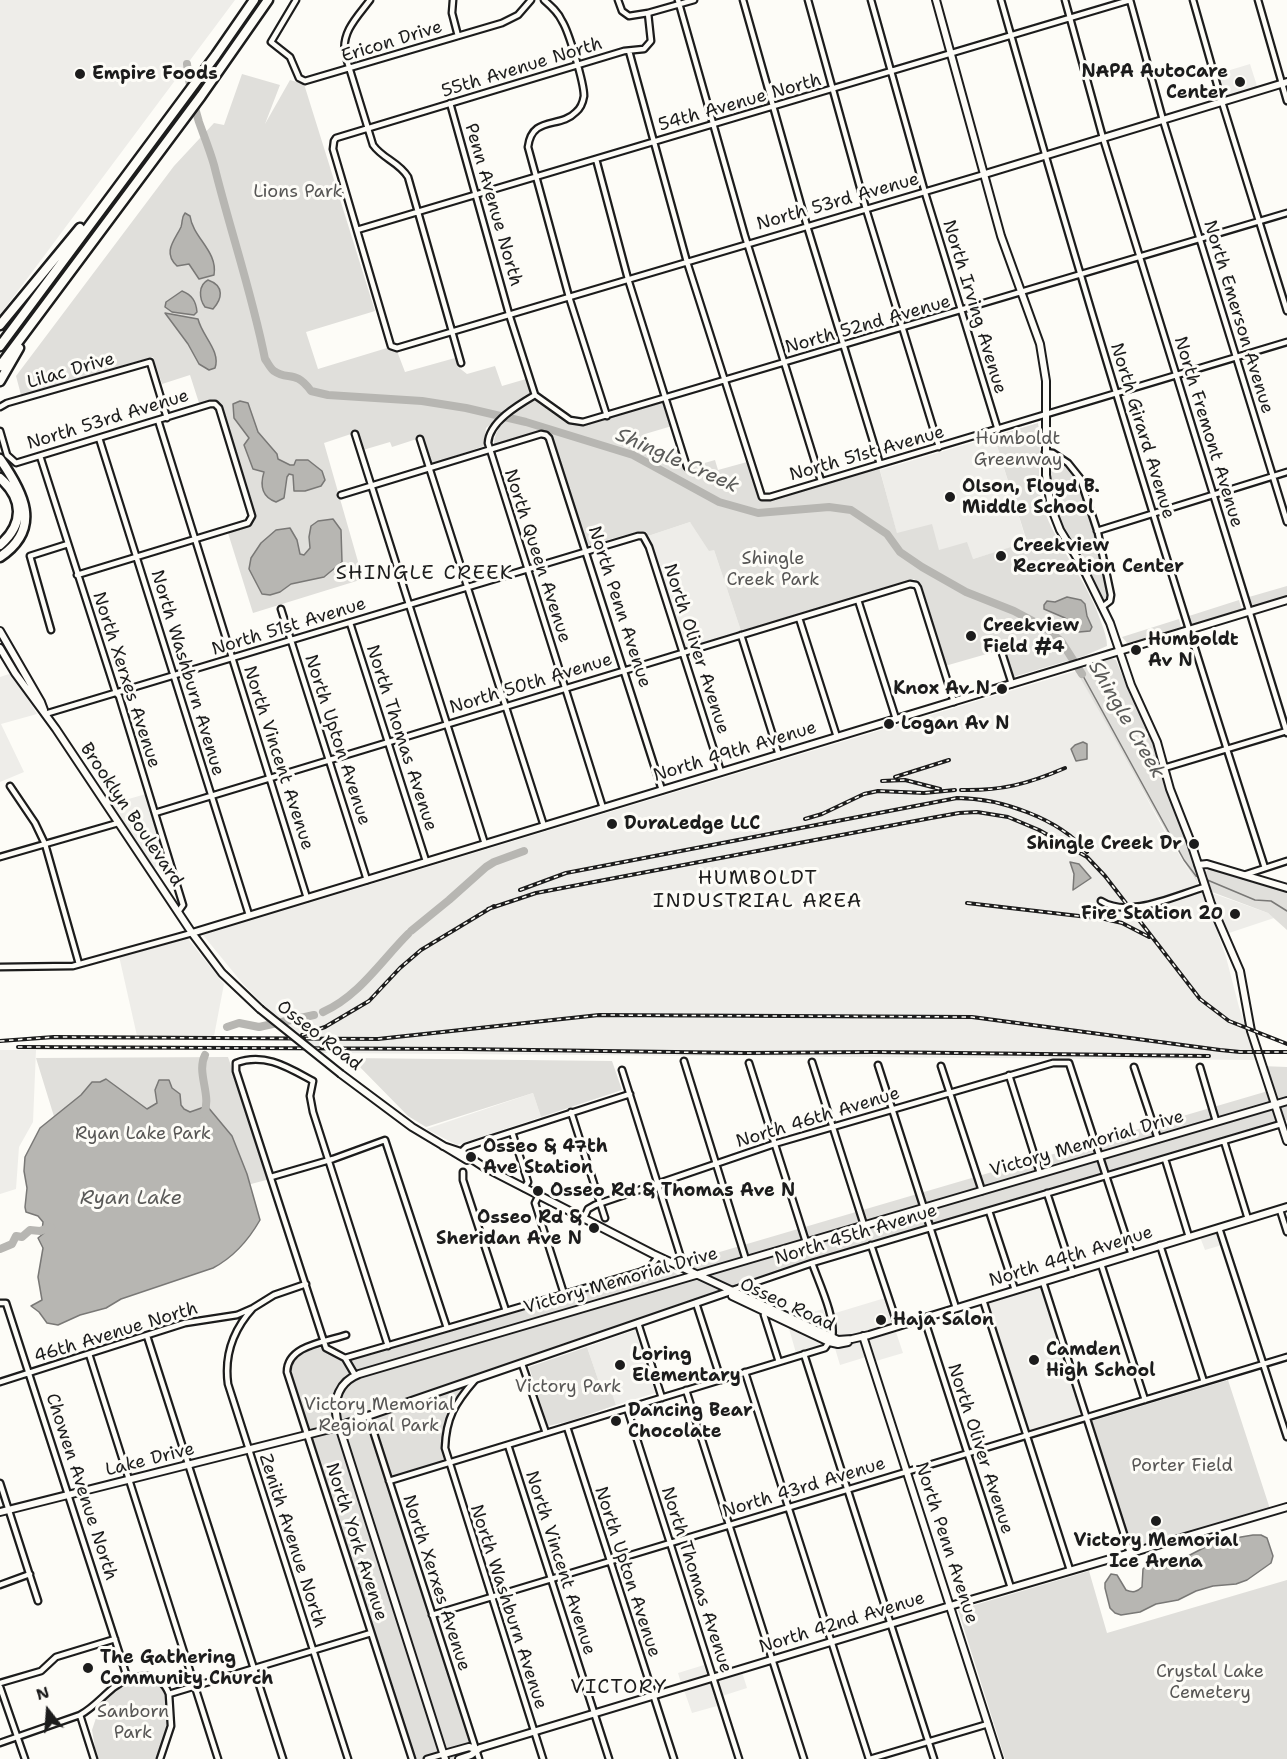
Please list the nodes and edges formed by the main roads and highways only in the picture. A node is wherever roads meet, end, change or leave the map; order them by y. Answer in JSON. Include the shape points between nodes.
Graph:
{"nodes":[{"id":1,"x":253,"y":0,"type":"edge"},
{"id":2,"x":268,"y":0,"type":"edge"},
{"id":3,"x":140,"y":157,"type":"junction"},
{"id":4,"x":48,"y":301,"type":"junction"},
{"id":5,"x":0,"y":325,"type":"edge"},
{"id":6,"x":0,"y":346,"type":"edge"},
{"id":7,"x":0,"y":366,"type":"edge"},
{"id":8,"x":0,"y":381,"type":"edge"},
{"id":9,"x":0,"y":459,"type":"edge"},
{"id":10,"x":0,"y":478,"type":"edge"},
{"id":11,"x":2,"y":542,"type":"edge"},
{"id":12,"x":0,"y":557,"type":"edge"}],
"edges":[{"from":1,"to":3,"type":"highway"},
{"from":2,"to":4,"type":"highway"},
{"from":3,"to":5,"type":"highway"},
{"from":3,"to":6,"type":"highway"},
{"from":4,"to":7,"type":"highway"},
{"from":4,"to":8,"type":"highway"},
{"from":9,"to":12,"type":"highway","via":[[20,489],[25,515],[17,541]]},
{"from":10,"to":11,"type":"highway","via":[[11,490],[18,510],[15,528]]}]}
